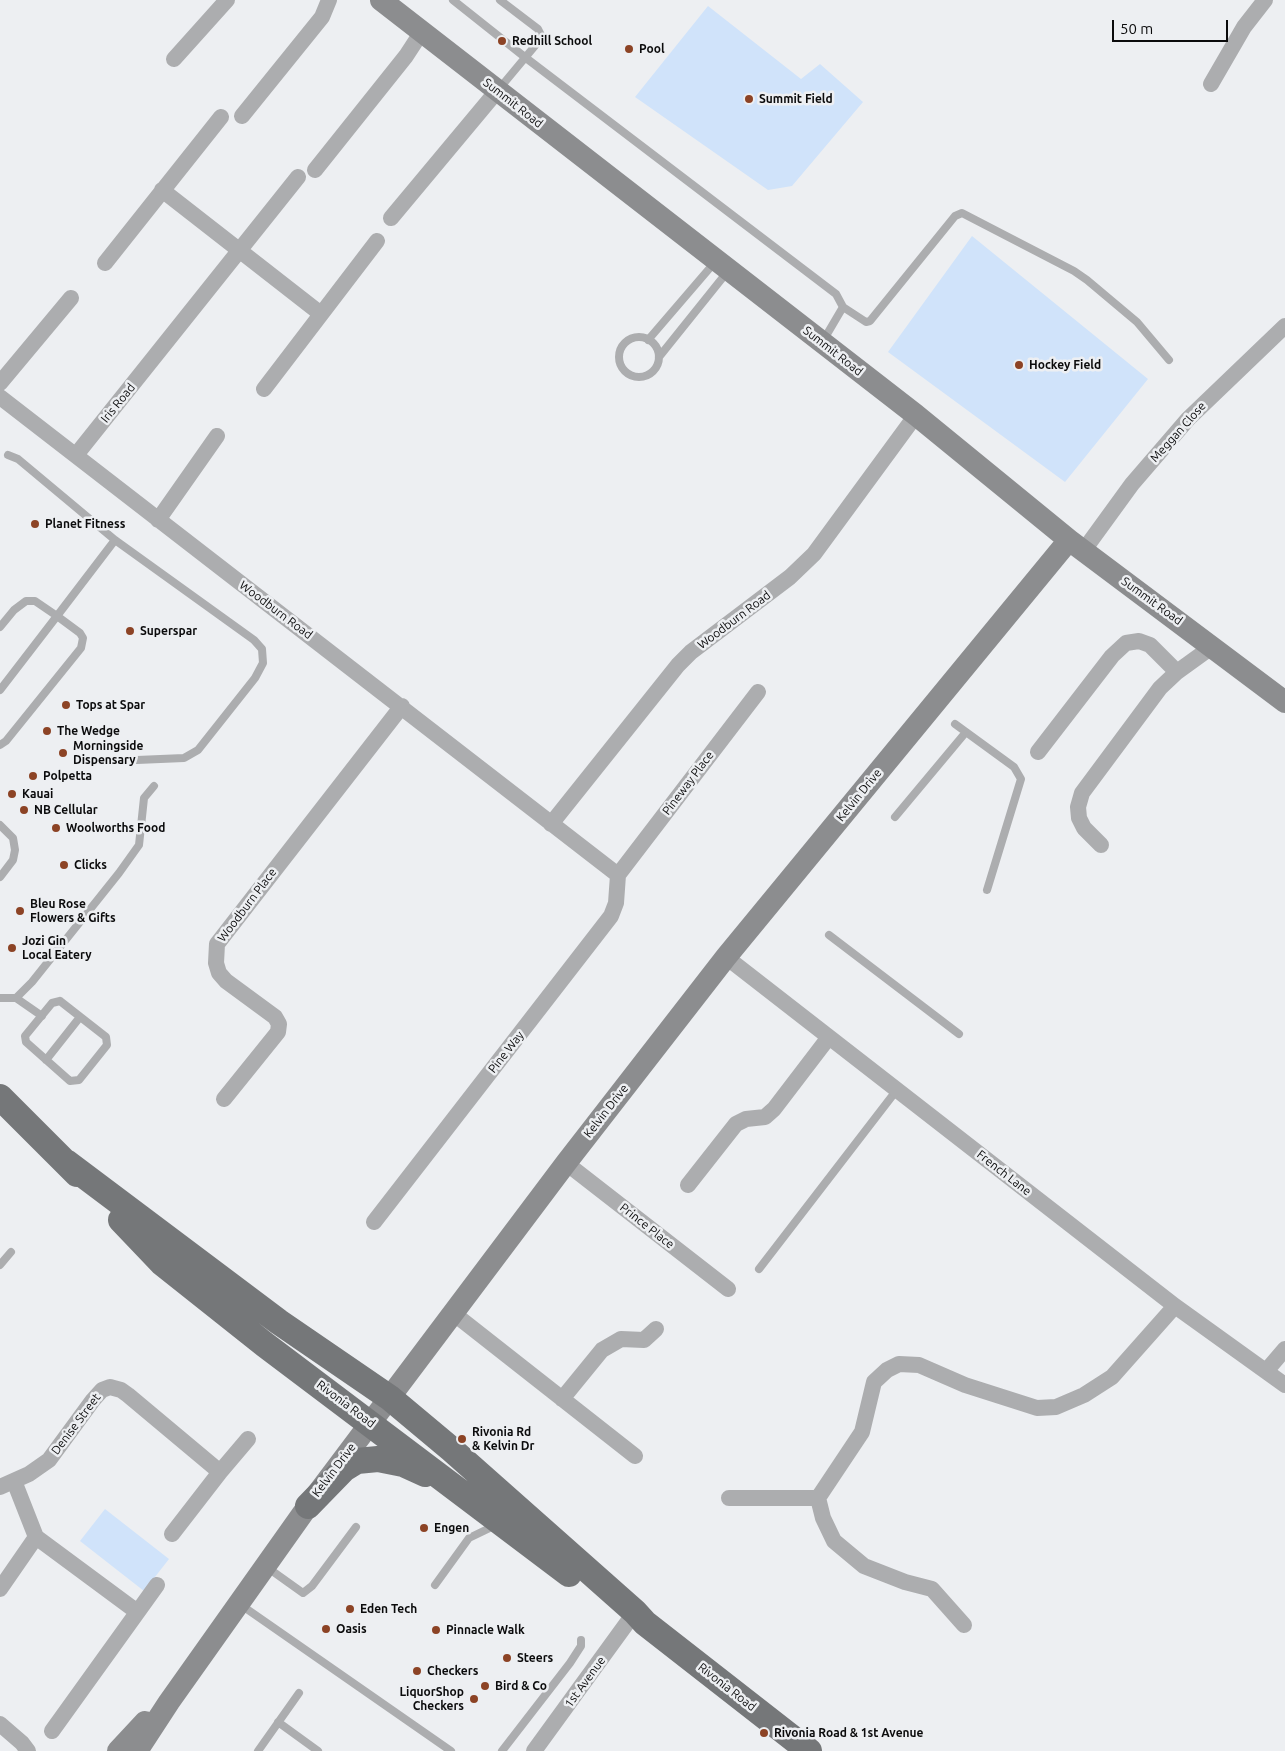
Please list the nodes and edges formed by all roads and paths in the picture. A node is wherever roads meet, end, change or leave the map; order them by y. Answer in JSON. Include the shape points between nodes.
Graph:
{"nodes":[{"id":1,"x":227,"y":0,"type":"edge"},
{"id":2,"x":329,"y":0,"type":"edge"},
{"id":3,"x":380,"y":0,"type":"edge"},
{"id":4,"x":453,"y":0,"type":"edge"},
{"id":5,"x":500,"y":0,"type":"edge"},
{"id":6,"x":1265,"y":0,"type":"edge"},
{"id":7,"x":422,"y":33,"type":"junction"},
{"id":8,"x":526,"y":58,"type":"junction"},
{"id":9,"x":174,"y":59,"type":"dead end"},
{"id":10,"x":1210,"y":84,"type":"dead end"},
{"id":11,"x":497,"y":91,"type":"junction"},
{"id":12,"x":242,"y":116,"type":"dead end"},
{"id":13,"x":221,"y":117,"type":"dead end"},
{"id":14,"x":315,"y":170,"type":"dead end"},
{"id":15,"x":298,"y":177,"type":"dead end"},
{"id":16,"x":162,"y":190,"type":"junction"},
{"id":17,"x":392,"y":218,"type":"dead end"},
{"id":18,"x":377,"y":241,"type":"dead end"},
{"id":19,"x":240,"y":250,"type":"junction"},
{"id":20,"x":105,"y":263,"type":"dead end"},
{"id":21,"x":722,"y":265,"type":"junction"},
{"id":22,"x":72,"y":298,"type":"dead end"},
{"id":23,"x":843,"y":307,"type":"junction"},
{"id":24,"x":321,"y":314,"type":"junction"},
{"id":25,"x":1285,"y":326,"type":"edge"},
{"id":26,"x":648,"y":340,"type":"junction"},
{"id":27,"x":822,"y":343,"type":"junction"},
{"id":28,"x":659,"y":357,"type":"junction"},
{"id":29,"x":1169,"y":360,"type":"dead end"},
{"id":30,"x":0,"y":382,"type":"edge"},
{"id":31,"x":264,"y":389,"type":"dead end"},
{"id":32,"x":0,"y":397,"type":"edge"},
{"id":33,"x":916,"y":415,"type":"junction"},
{"id":34,"x":217,"y":436,"type":"dead end"},
{"id":35,"x":8,"y":455,"type":"dead end"},
{"id":36,"x":76,"y":455,"type":"junction"},
{"id":37,"x":158,"y":520,"type":"junction"},
{"id":38,"x":115,"y":540,"type":"junction"},
{"id":39,"x":1076,"y":545,"type":"junction"},
{"id":40,"x":57,"y":616,"type":"junction"},
{"id":41,"x":0,"y":627,"type":"edge"},
{"id":42,"x":1213,"y":646,"type":"junction"},
{"id":43,"x":1177,"y":672,"type":"junction"},
{"id":44,"x":0,"y":690,"type":"edge"},
{"id":45,"x":758,"y":692,"type":"dead end"},
{"id":46,"x":1285,"y":702,"type":"edge"},
{"id":47,"x":402,"y":706,"type":"junction"},
{"id":48,"x":955,"y":724,"type":"dead end"},
{"id":49,"x":966,"y":732,"type":"junction"},
{"id":50,"x":0,"y":745,"type":"edge"},
{"id":51,"x":1038,"y":752,"type":"dead end"},
{"id":52,"x":137,"y":760,"type":"dead end"},
{"id":53,"x":154,"y":786,"type":"dead end"},
{"id":54,"x":896,"y":818,"type":"dead end"},
{"id":55,"x":552,"y":824,"type":"junction"},
{"id":56,"x":0,"y":825,"type":"edge"},
{"id":57,"x":1101,"y":845,"type":"dead end"},
{"id":58,"x":618,"y":875,"type":"junction"},
{"id":59,"x":0,"y":877,"type":"edge"},
{"id":60,"x":987,"y":890,"type":"dead end"},
{"id":61,"x":829,"y":934,"type":"dead end"},
{"id":62,"x":726,"y":957,"type":"junction"},
{"id":63,"x":0,"y":998,"type":"edge"},
{"id":64,"x":16,"y":998,"type":"junction"},
{"id":65,"x":42,"y":1016,"type":"junction"},
{"id":66,"x":80,"y":1017,"type":"junction"},
{"id":67,"x":960,"y":1034,"type":"dead end"},
{"id":68,"x":829,"y":1037,"type":"junction"},
{"id":69,"x":46,"y":1060,"type":"junction"},
{"id":70,"x":896,"y":1091,"type":"junction"},
{"id":71,"x":0,"y":1097,"type":"edge"},
{"id":72,"x":224,"y":1099,"type":"dead end"},
{"id":73,"x":66,"y":1162,"type":"junction"},
{"id":74,"x":566,"y":1163,"type":"junction"},
{"id":75,"x":688,"y":1184,"type":"dead end"},
{"id":76,"x":374,"y":1222,"type":"dead end"},
{"id":77,"x":11,"y":1252,"type":"dead end"},
{"id":78,"x":0,"y":1265,"type":"edge"},
{"id":79,"x":759,"y":1269,"type":"dead end"},
{"id":80,"x":728,"y":1289,"type":"dead end"},
{"id":81,"x":1175,"y":1306,"type":"junction"},
{"id":82,"x":453,"y":1313,"type":"junction"},
{"id":83,"x":656,"y":1329,"type":"dead end"},
{"id":84,"x":1285,"y":1349,"type":"edge"},
{"id":85,"x":1267,"y":1370,"type":"junction"},
{"id":86,"x":1285,"y":1384,"type":"edge"},
{"id":87,"x":390,"y":1398,"type":"junction"},
{"id":88,"x":562,"y":1400,"type":"junction"},
{"id":89,"x":370,"y":1422,"type":"junction"},
{"id":90,"x":248,"y":1439,"type":"dead end"},
{"id":91,"x":635,"y":1456,"type":"dead end"},
{"id":92,"x":220,"y":1472,"type":"junction"},
{"id":93,"x":7,"y":1484,"type":"edge"},
{"id":94,"x":455,"y":1487,"type":"junction"},
{"id":95,"x":729,"y":1498,"type":"dead end"},
{"id":96,"x":818,"y":1498,"type":"junction"},
{"id":97,"x":308,"y":1506,"type":"junction"},
{"id":98,"x":500,"y":1523,"type":"junction"},
{"id":99,"x":356,"y":1527,"type":"dead end"},
{"id":100,"x":172,"y":1534,"type":"dead end"},
{"id":101,"x":36,"y":1537,"type":"junction"},
{"id":102,"x":266,"y":1567,"type":"junction"},
{"id":103,"x":157,"y":1585,"type":"dead end"},
{"id":104,"x":434,"y":1585,"type":"dead end"},
{"id":105,"x":0,"y":1589,"type":"edge"},
{"id":106,"x":240,"y":1604,"type":"junction"},
{"id":107,"x":136,"y":1611,"type":"junction"},
{"id":108,"x":637,"y":1618,"type":"junction"},
{"id":109,"x":964,"y":1625,"type":"dead end"},
{"id":110,"x":581,"y":1640,"type":"dead end"},
{"id":111,"x":299,"y":1693,"type":"dead end"},
{"id":112,"x":169,"y":1702,"type":"junction"},
{"id":113,"x":278,"y":1722,"type":"junction"},
{"id":114,"x":0,"y":1724,"type":"edge"},
{"id":115,"x":52,"y":1731,"type":"dead end"},
{"id":116,"x":28,"y":1751,"type":"edge"},
{"id":117,"x":118,"y":1751,"type":"edge"},
{"id":118,"x":137,"y":1751,"type":"edge"},
{"id":119,"x":258,"y":1751,"type":"edge"},
{"id":120,"x":318,"y":1751,"type":"edge"},
{"id":121,"x":451,"y":1751,"type":"edge"},
{"id":122,"x":502,"y":1751,"type":"edge"},
{"id":123,"x":534,"y":1751,"type":"edge"},
{"id":124,"x":809,"y":1751,"type":"edge"}],
"edges":[{"from":1,"to":9,"type":"street"},
{"from":2,"to":12,"type":"street","via":[[322,17]]},
{"from":3,"to":7,"type":"main road","name":"Summit Road"},
{"from":4,"to":8,"type":"lane"},
{"from":5,"to":8,"type":"lane","via":[[541,32],[539,42]]},
{"from":6,"to":10,"type":"street","via":[[1244,27]]},
{"from":7,"to":11,"type":"main road","name":"Summit Road"},
{"from":7,"to":14,"type":"street"},
{"from":8,"to":11,"type":"lane"},
{"from":8,"to":23,"type":"lane","via":[[836,294]]},
{"from":11,"to":17,"type":"street"},
{"from":11,"to":21,"type":"main road","name":"Summit Road"},
{"from":13,"to":16,"type":"street"},
{"from":15,"to":19,"type":"street","name":"Iris Road"},
{"from":16,"to":19,"type":"street"},
{"from":16,"to":20,"type":"street"},
{"from":18,"to":24,"type":"street"},
{"from":19,"to":24,"type":"street"},
{"from":19,"to":36,"type":"street","name":"Iris Road"},
{"from":21,"to":26,"type":"lane"},
{"from":21,"to":27,"type":"main road","name":"Summit Road"},
{"from":21,"to":28,"type":"lane"},
{"from":22,"to":30,"type":"street"},
{"from":23,"to":27,"type":"lane"},
{"from":23,"to":29,"type":"lane","via":[[866,322],[870,321],[955,216],[962,213],[1067,266],[1087,280],[1137,322]]},
{"from":24,"to":31,"type":"street"},
{"from":25,"to":39,"type":"street","name":"Meggan Close","via":[[1188,419]]},
{"from":26,"to":28,"type":"lane","via":[[658,350]]},
{"from":26,"to":28,"type":"lane","via":[[635,338],[623,345],[619,358],[624,371],[643,377],[654,370]]},
{"from":27,"to":33,"type":"main road","name":"Summit Road"},
{"from":32,"to":36,"type":"street","name":"Woodburn Road"},
{"from":33,"to":39,"type":"main road","name":"Summit Road"},
{"from":33,"to":55,"type":"street","name":"Woodburn Road","via":[[814,554],[790,577],[678,665]]},
{"from":34,"to":37,"type":"street"},
{"from":35,"to":38,"type":"lane","via":[[18,459]]},
{"from":36,"to":37,"type":"street","name":"Woodburn Road"},
{"from":37,"to":47,"type":"street","name":"Woodburn Road"},
{"from":38,"to":40,"type":"lane"},
{"from":38,"to":52,"type":"lane","via":[[254,640],[264,654],[255,678],[198,750],[184,758]]},
{"from":39,"to":42,"type":"main road","name":"Summit Road"},
{"from":39,"to":62,"type":"main road","name":"Kelvin Drive"},
{"from":40,"to":41,"type":"lane","via":[[35,601],[26,601]]},
{"from":40,"to":44,"type":"lane"},
{"from":40,"to":50,"type":"lane","via":[[82,635],[83,642]]},
{"from":42,"to":43,"type":"street"},
{"from":42,"to":46,"type":"main road","name":"Summit Road"},
{"from":43,"to":51,"type":"street","via":[[1150,645],[1139,641],[1126,642]]},
{"from":43,"to":57,"type":"street","via":[[1160,688],[1082,793],[1079,818]]},
{"from":45,"to":58,"type":"street","name":"Pineway Place"},
{"from":47,"to":55,"type":"street","name":"Woodburn Road"},
{"from":47,"to":72,"type":"street","name":"Woodburn Place","via":[[217,944],[219,973],[226,982],[275,1016],[279,1024],[278,1032]]},
{"from":48,"to":49,"type":"lane"},
{"from":49,"to":54,"type":"lane"},
{"from":49,"to":60,"type":"lane","via":[[1014,767],[1021,779]]},
{"from":53,"to":64,"type":"lane","via":[[144,798],[141,835],[134,852]]},
{"from":55,"to":58,"type":"street","name":"Woodburn Road"},
{"from":56,"to":59,"type":"lane","via":[[13,838],[15,850],[14,860]]},
{"from":58,"to":76,"type":"street","name":"Pine Way","via":[[616,903],[611,916]]},
{"from":61,"to":67,"type":"lane"},
{"from":62,"to":68,"type":"street","name":"French Lane"},
{"from":62,"to":74,"type":"main road","name":"Kelvin Drive"},
{"from":63,"to":64,"type":"lane"},
{"from":64,"to":65,"type":"lane"},
{"from":65,"to":66,"type":"lane","via":[[52,1003],[60,1000]]},
{"from":65,"to":69,"type":"lane","via":[[25,1036],[26,1042]]},
{"from":66,"to":69,"type":"lane"},
{"from":66,"to":69,"type":"lane","via":[[106,1037],[107,1045],[79,1080],[70,1081]]},
{"from":68,"to":70,"type":"street","name":"French Lane"},
{"from":68,"to":75,"type":"street","via":[[774,1110],[765,1117],[746,1119],[736,1124]]},
{"from":70,"to":79,"type":"lane"},
{"from":70,"to":81,"type":"street","name":"French Lane"},
{"from":71,"to":73,"type":"main road","name":"Rivonia Road"},
{"from":73,"to":87,"type":"main road","name":"Rivonia Road","via":[[279,1322]]},
{"from":73,"to":89,"type":"main road","name":"Rivonia Road","via":[[162,1262],[264,1344]]},
{"from":74,"to":80,"type":"street","name":"Prince Place"},
{"from":74,"to":82,"type":"main road","name":"Kelvin Drive"},
{"from":77,"to":78,"type":"lane"},
{"from":81,"to":85,"type":"street","name":"French Lane"},
{"from":81,"to":96,"type":"street","via":[[1112,1377],[1084,1395],[1056,1407],[1037,1408],[965,1385],[919,1365],[899,1364],[887,1370],[874,1382],[862,1432]]},
{"from":82,"to":87,"type":"main road","name":"Kelvin Drive"},
{"from":82,"to":88,"type":"street"},
{"from":83,"to":88,"type":"street","via":[[644,1340],[621,1339],[602,1350]]},
{"from":84,"to":85,"type":"street"},
{"from":85,"to":86,"type":"street","name":"French Lane"},
{"from":87,"to":89,"type":"main road","name":"Kelvin Drive"},
{"from":87,"to":108,"type":"main road","name":"Rivonia Road"},
{"from":88,"to":91,"type":"street"},
{"from":89,"to":94,"type":"main road","name":"Rivonia Road"},
{"from":89,"to":97,"type":"main road","name":"Kelvin Drive"},
{"from":90,"to":92,"type":"street"},
{"from":92,"to":93,"type":"street","name":"Denise Street","via":[[128,1395],[110,1387],[93,1400],[49,1460]]},
{"from":92,"to":100,"type":"street"},
{"from":93,"to":101,"type":"street"},
{"from":94,"to":97,"type":"main road","via":[[402,1464],[366,1458],[344,1469]]},
{"from":94,"to":98,"type":"main road","name":"Rivonia Road"},
{"from":95,"to":96,"type":"street"},
{"from":96,"to":109,"type":"street","via":[[834,1541],[864,1566],[932,1589]]},
{"from":97,"to":102,"type":"main road","name":"Kelvin Drive"},
{"from":98,"to":104,"type":"lane","via":[[469,1538]]},
{"from":98,"to":108,"type":"main road","name":"Rivonia Road"},
{"from":99,"to":102,"type":"lane","via":[[312,1586],[303,1593]]},
{"from":101,"to":105,"type":"street"},
{"from":101,"to":107,"type":"street"},
{"from":102,"to":106,"type":"main road","name":"Kelvin Drive"},
{"from":103,"to":107,"type":"street"},
{"from":106,"to":112,"type":"main road","name":"Kelvin Drive"},
{"from":106,"to":121,"type":"lane"},
{"from":107,"to":115,"type":"street"},
{"from":108,"to":123,"type":"street","name":"1st Avenue"},
{"from":108,"to":124,"type":"main road","name":"Rivonia Road"},
{"from":110,"to":122,"type":"lane","via":[[581,1646],[570,1663]]},
{"from":111,"to":113,"type":"lane"},
{"from":112,"to":117,"type":"main road","name":"Kelvin Drive"},
{"from":112,"to":118,"type":"main road","name":"Kelvin Drive"},
{"from":113,"to":119,"type":"lane"},
{"from":113,"to":120,"type":"lane"},
{"from":114,"to":116,"type":"street"}]}
